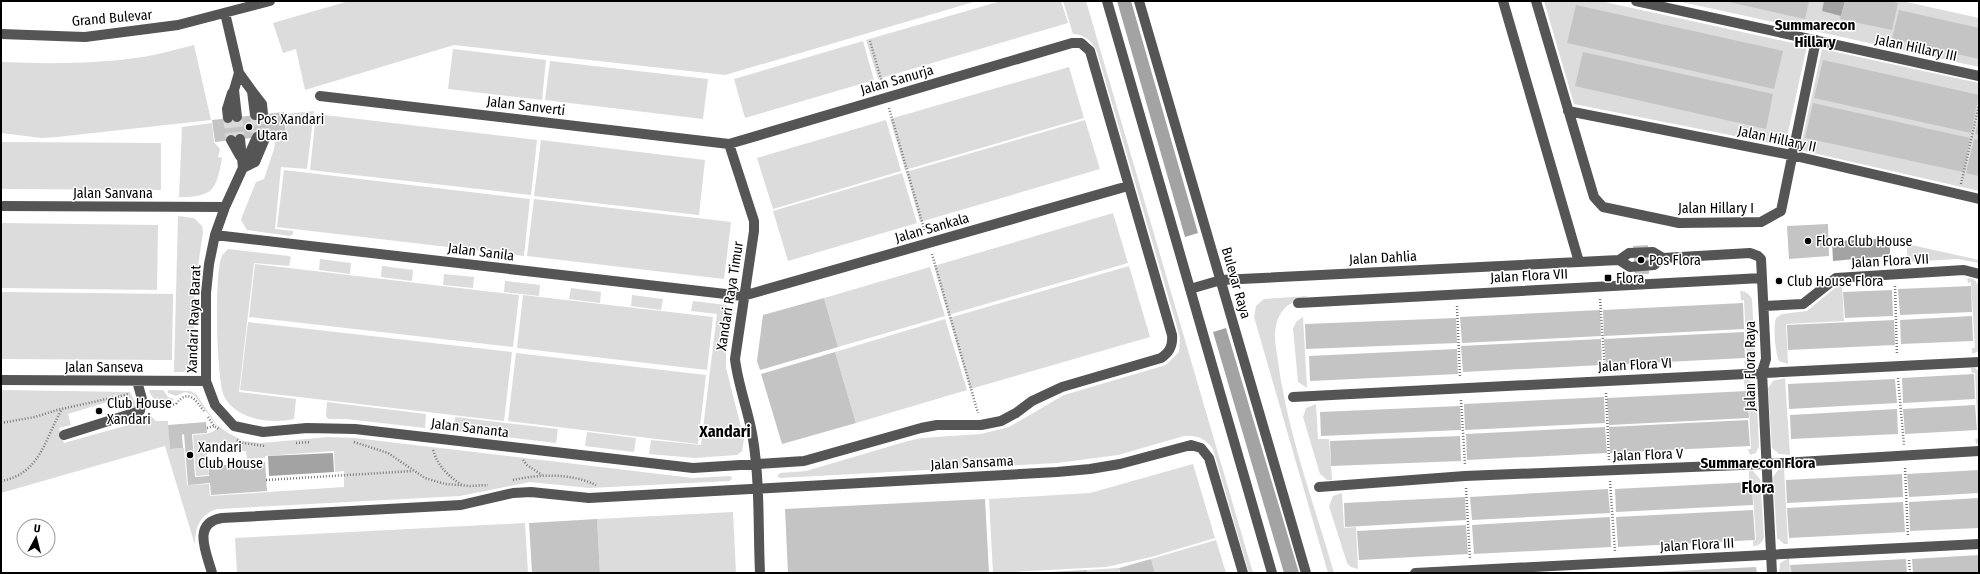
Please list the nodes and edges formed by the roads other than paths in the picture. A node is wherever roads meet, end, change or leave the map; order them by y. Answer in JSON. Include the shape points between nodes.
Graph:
{"nodes":[{"id":1,"x":270,"y":1,"type":"edge"},
{"id":2,"x":1107,"y":1,"type":"edge"},
{"id":3,"x":1139,"y":1,"type":"edge"},
{"id":4,"x":1503,"y":1,"type":"edge"},
{"id":5,"x":1536,"y":1,"type":"edge"},
{"id":6,"x":1636,"y":1,"type":"edge"},
{"id":7,"x":225,"y":13,"type":"junction"},
{"id":8,"x":1,"y":34,"type":"edge"},
{"id":9,"x":1816,"y":40,"type":"junction"},
{"id":10,"x":239,"y":73,"type":"junction"},
{"id":11,"x":1979,"y":76,"type":"edge"},
{"id":12,"x":320,"y":96,"type":"dead end"},
{"id":13,"x":1568,"y":111,"type":"junction"},
{"id":14,"x":259,"y":114,"type":"tunnel mouth"},
{"id":15,"x":232,"y":117,"type":"tunnel mouth"},
{"id":16,"x":262,"y":137,"type":"tunnel mouth"},
{"id":17,"x":235,"y":140,"type":"tunnel mouth"},
{"id":18,"x":729,"y":144,"type":"junction"},
{"id":19,"x":1791,"y":156,"type":"junction"},
{"id":20,"x":243,"y":164,"type":"junction"},
{"id":21,"x":1128,"y":186,"type":"junction"},
{"id":22,"x":1979,"y":199,"type":"edge"},
{"id":23,"x":1,"y":206,"type":"edge"},
{"id":24,"x":225,"y":207,"type":"junction"},
{"id":25,"x":215,"y":235,"type":"junction"},
{"id":26,"x":1663,"y":258,"type":"junction"},
{"id":27,"x":1619,"y":260,"type":"junction"},
{"id":28,"x":1579,"y":262,"type":"junction"},
{"id":29,"x":1979,"y":274,"type":"edge"},
{"id":30,"x":1762,"y":278,"type":"junction"},
{"id":31,"x":1221,"y":280,"type":"junction"},
{"id":32,"x":1190,"y":289,"type":"junction"},
{"id":33,"x":743,"y":296,"type":"junction"},
{"id":34,"x":1298,"y":303,"type":"dead end"},
{"id":35,"x":1764,"y":306,"type":"junction"},
{"id":36,"x":1979,"y":362,"type":"edge"},
{"id":37,"x":1762,"y":372,"type":"junction"},
{"id":38,"x":1,"y":380,"type":"edge"},
{"id":39,"x":137,"y":381,"type":"junction"},
{"id":40,"x":206,"y":381,"type":"junction"},
{"id":41,"x":1292,"y":397,"type":"dead end"},
{"id":42,"x":64,"y":434,"type":"dead end"},
{"id":43,"x":1979,"y":451,"type":"edge"},
{"id":44,"x":1766,"y":464,"type":"junction"},
{"id":45,"x":756,"y":465,"type":"junction"},
{"id":46,"x":1319,"y":487,"type":"dead end"},
{"id":47,"x":756,"y":490,"type":"junction"},
{"id":48,"x":1979,"y":544,"type":"edge"},
{"id":49,"x":1771,"y":556,"type":"junction"},
{"id":50,"x":212,"y":573,"type":"edge"},
{"id":51,"x":760,"y":573,"type":"edge"},
{"id":52,"x":1243,"y":573,"type":"edge"},
{"id":53,"x":1272,"y":573,"type":"edge"},
{"id":54,"x":1306,"y":573,"type":"edge"},
{"id":55,"x":1416,"y":573,"type":"edge"},
{"id":56,"x":1772,"y":573,"type":"edge"}],
"edges":[{"from":1,"to":7,"type":"street","name":"Grand Bulevar"},
{"from":2,"to":32,"type":"street"},
{"from":3,"to":31,"type":"street","name":"Bulevar Raya"},
{"from":4,"to":28,"type":"street"},
{"from":5,"to":13,"type":"street"},
{"from":6,"to":9,"type":"street","name":"Jalan Hillary III"},
{"from":7,"to":8,"type":"street","name":"Grand Bulevar","via":[[178,25],[85,36]]},
{"from":7,"to":10,"type":"street"},
{"from":9,"to":11,"type":"street","name":"Jalan Hillary III"},
{"from":9,"to":19,"type":"street"},
{"from":10,"to":14,"type":"street","via":[[262,104]]},
{"from":10,"to":15,"type":"street","via":[[234,90]]},
{"from":12,"to":18,"type":"street","name":"Jalan Sanverti"},
{"from":13,"to":19,"type":"street","name":"Jalan Hillary II"},
{"from":13,"to":19,"type":"street","name":"Jalan Hillary I","via":[[1594,197],[1603,207],[1680,223],[1761,222],[1781,211]]},
{"from":16,"to":20,"type":"street","name":"Xandari Raya Barat"},
{"from":17,"to":20,"type":"street"},
{"from":18,"to":21,"type":"street","name":"Jalan Sanurja","via":[[1072,43],[1081,43],[1090,51]]},
{"from":18,"to":33,"type":"street","name":"Xandari Raya Timur","via":[[754,221]]},
{"from":19,"to":22,"type":"street","name":"Jalan Hillary II"},
{"from":20,"to":24,"type":"street","name":"Xandari Raya Barat"},
{"from":21,"to":33,"type":"street","name":"Jalan Sankala"},
{"from":21,"to":45,"type":"street","via":[[1172,335],[1171,348],[1161,358],[1062,387],[1032,401],[1001,421],[981,425],[937,425],[804,461]]},
{"from":23,"to":24,"type":"street","name":"Jalan Sanvana"},
{"from":24,"to":25,"type":"street","name":"Xandari Raya Barat"},
{"from":25,"to":33,"type":"street","name":"Jalan Sanila"},
{"from":25,"to":40,"type":"street","name":"Xandari Raya Barat","via":[[206,293]]},
{"from":26,"to":27,"type":"street","name":"Jalan Flora Raya","via":[[1653,252],[1641,252],[1629,253]]},
{"from":26,"to":27,"type":"street","name":"Jalan Flora Raya","via":[[1654,265],[1630,267]]},
{"from":26,"to":30,"type":"street","name":"Jalan Flora Raya","via":[[1755,254],[1761,260]]},
{"from":27,"to":28,"type":"street"},
{"from":28,"to":31,"type":"street","name":"Jalan Dahlia"},
{"from":29,"to":35,"type":"street","name":"Jalan Flora VII","via":[[1964,270],[1836,278],[1803,304]]},
{"from":30,"to":34,"type":"street","name":"Jalan Flora VII"},
{"from":30,"to":35,"type":"street","name":"Jalan Flora Raya"},
{"from":31,"to":32,"type":"street","name":"Jalan Dahlia"},
{"from":31,"to":54,"type":"street","name":"Bulevar Raya"},
{"from":32,"to":53,"type":"street"},
{"from":33,"to":45,"type":"street","name":"Xandari Raya Timur","via":[[735,359],[737,378],[753,438]]},
{"from":35,"to":37,"type":"street","name":"Jalan Flora Raya","via":[[1766,359]]},
{"from":36,"to":37,"type":"street","name":"Jalan Flora VI"},
{"from":37,"to":41,"type":"street","name":"Jalan Flora VI"},
{"from":37,"to":44,"type":"street","name":"Jalan Flora Raya"},
{"from":38,"to":39,"type":"street","name":"Jalan Sanseva"},
{"from":39,"to":40,"type":"street","name":"Jalan Sanseva"},
{"from":39,"to":42,"type":"street","via":[[142,399],[140,411]]},
{"from":40,"to":45,"type":"street","name":"Jalan Sananta","via":[[215,405],[234,426],[263,432],[307,428],[355,429],[693,468]]},
{"from":43,"to":44,"type":"street","name":"Jalan Flora V"},
{"from":44,"to":46,"type":"street","name":"Jalan Flora V","via":[[1465,476]]},
{"from":44,"to":49,"type":"street","name":"Jalan Flora Raya"},
{"from":45,"to":47,"type":"street","name":"Xandari Raya Timur"},
{"from":47,"to":50,"type":"street","via":[[589,498],[531,492],[513,493],[461,505],[222,518],[211,521],[203,534],[203,543]]},
{"from":47,"to":51,"type":"street","name":"Xandari Raya Timur"},
{"from":47,"to":52,"type":"street","name":"Jalan Sansama","via":[[1090,470],[1186,445],[1201,448],[1209,458]]},
{"from":48,"to":49,"type":"street","name":"Jalan Flora III"},
{"from":49,"to":55,"type":"street","name":"Jalan Flora III"},
{"from":49,"to":56,"type":"street","name":"Jalan Flora Raya"}]}
